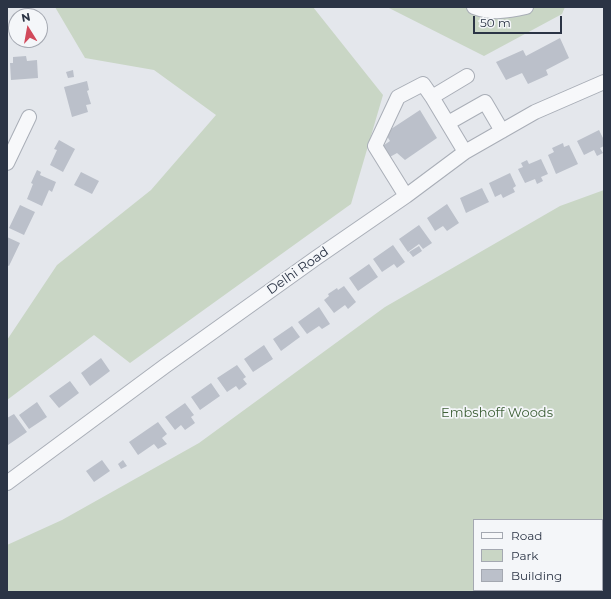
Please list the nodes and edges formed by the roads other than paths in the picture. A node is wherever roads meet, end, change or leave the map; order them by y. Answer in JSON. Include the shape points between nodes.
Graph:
{"nodes":[{"id":1,"x":474,"y":7,"type":"edge"},
{"id":2,"x":526,"y":7,"type":"edge"},
{"id":3,"x":467,"y":76,"type":"dead end"},
{"id":4,"x":604,"y":82,"type":"edge"},
{"id":5,"x":432,"y":97,"type":"junction"},
{"id":6,"x":29,"y":117,"type":"dead end"},
{"id":7,"x":448,"y":123,"type":"junction"},
{"id":8,"x":502,"y":130,"type":"junction"},
{"id":9,"x":465,"y":152,"type":"junction"},
{"id":10,"x":7,"y":163,"type":"edge"},
{"id":11,"x":406,"y":196,"type":"junction"},
{"id":12,"x":7,"y":483,"type":"edge"}],
"edges":[{"from":1,"to":2,"type":"street","via":[[492,12]]},
{"from":3,"to":5,"type":"street"},
{"from":4,"to":8,"type":"street","name":"Delhi Road","via":[[535,112]]},
{"from":5,"to":7,"type":"street"},
{"from":5,"to":11,"type":"street","via":[[423,84],[398,97],[375,146]]},
{"from":6,"to":10,"type":"street"},
{"from":7,"to":8,"type":"street","via":[[485,102]]},
{"from":7,"to":9,"type":"street"},
{"from":8,"to":9,"type":"street","name":"Delhi Road"},
{"from":9,"to":11,"type":"street","name":"Delhi Road"},
{"from":11,"to":12,"type":"street","name":"Delhi Road","via":[[297,271]]}]}
